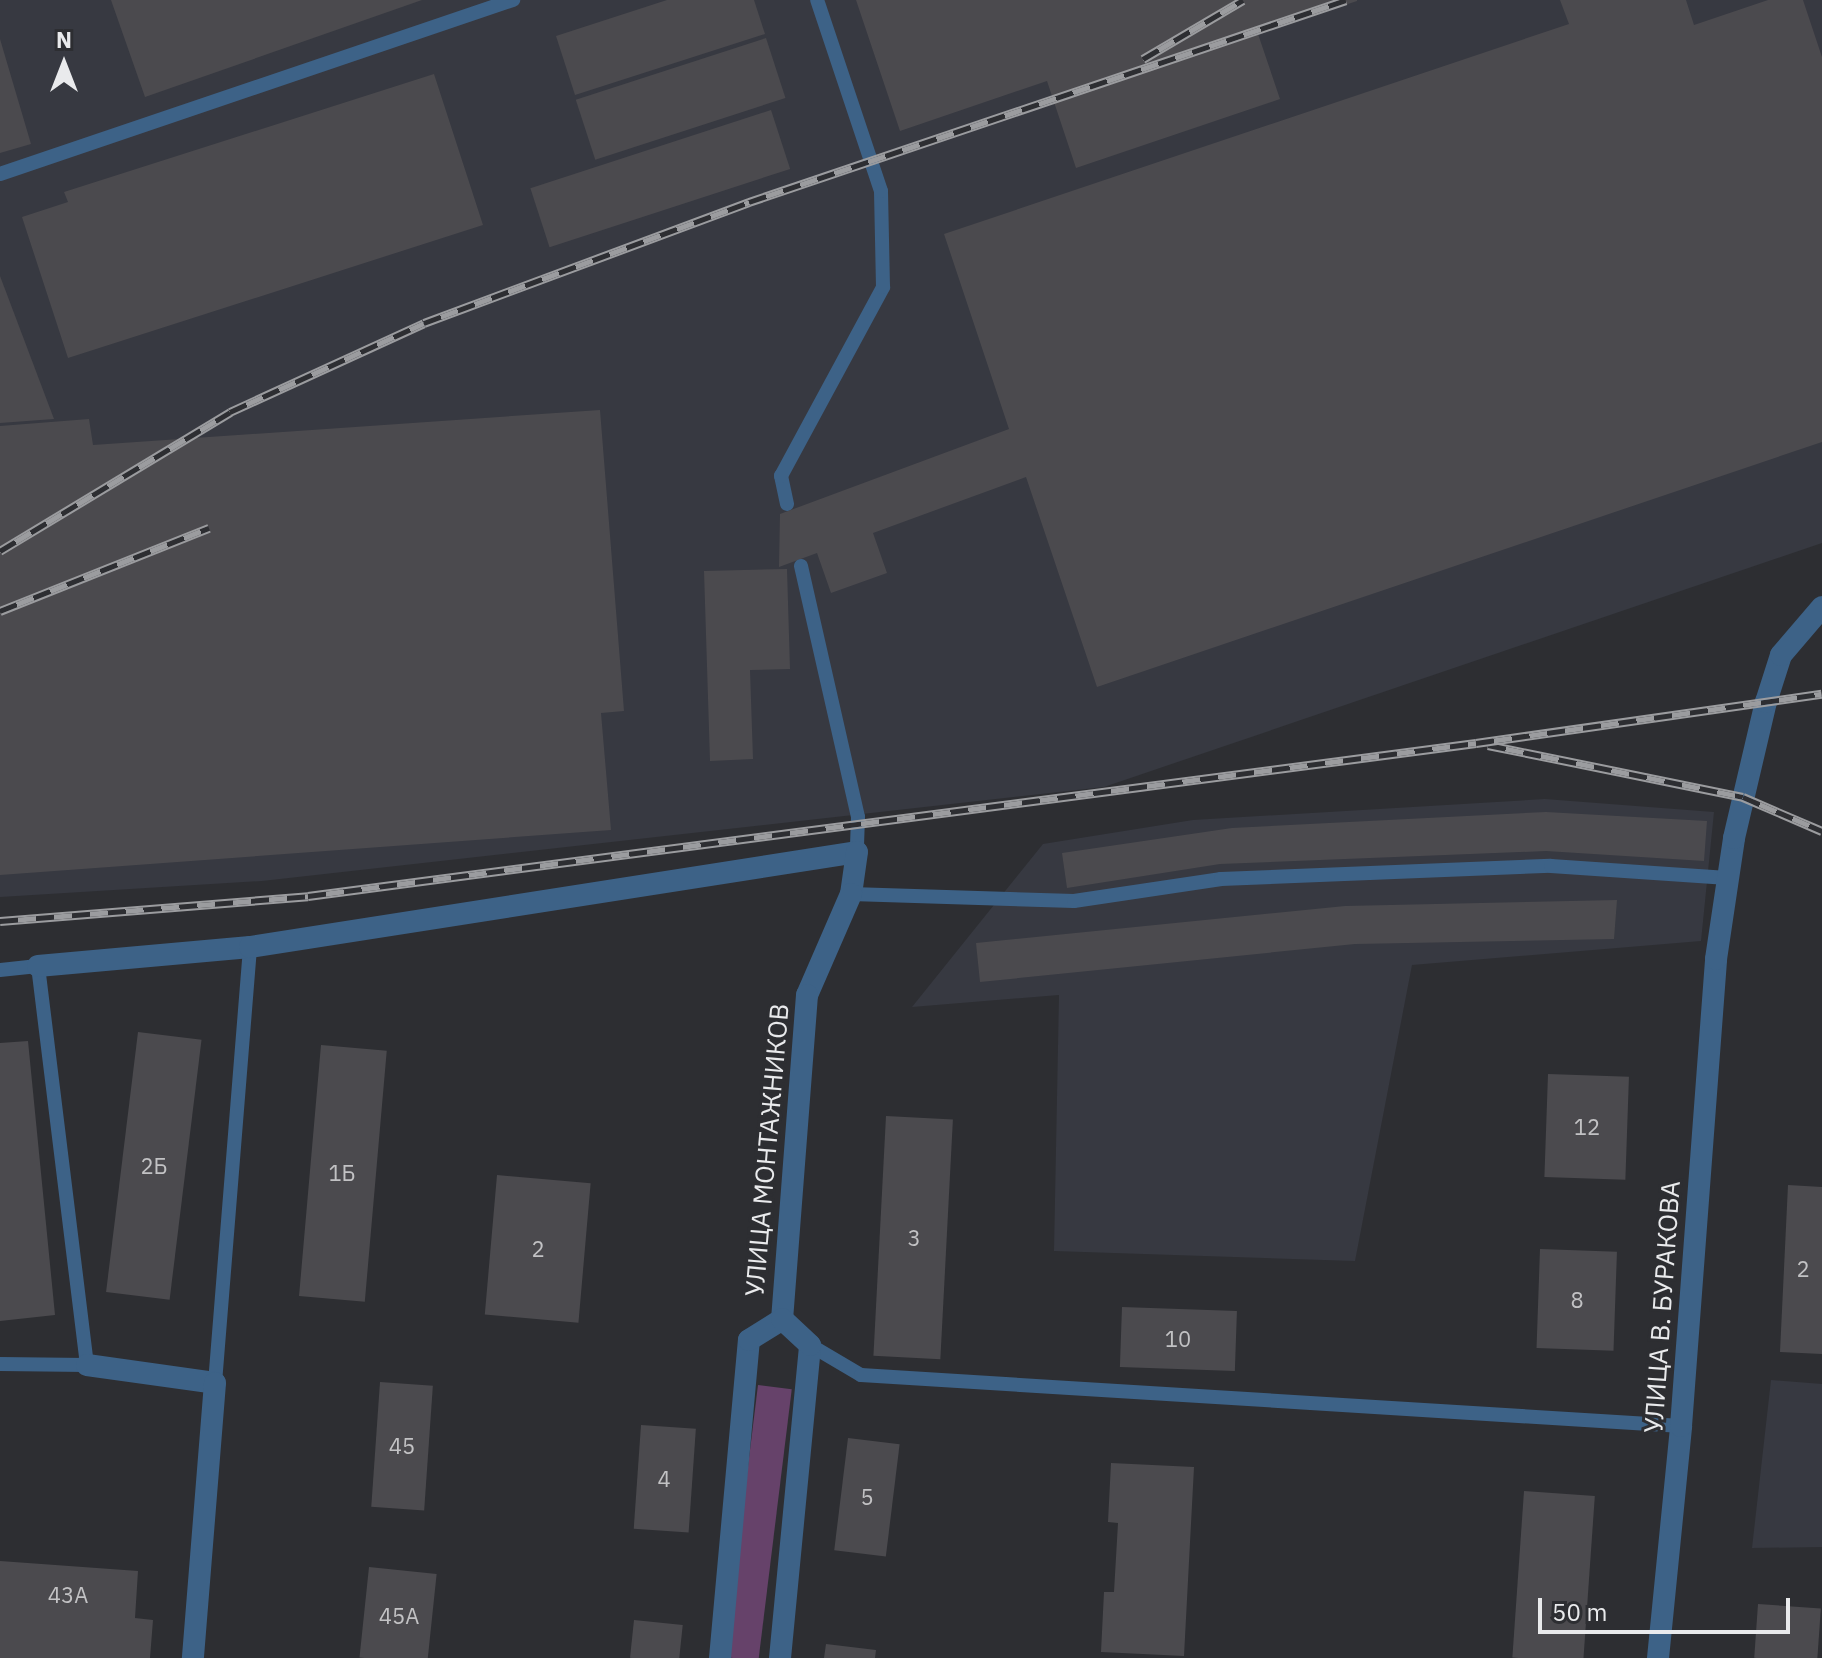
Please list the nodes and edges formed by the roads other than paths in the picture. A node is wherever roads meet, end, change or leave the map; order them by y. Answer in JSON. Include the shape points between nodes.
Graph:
{"nodes":[{"id":1,"x":513,"y":0,"type":"edge"},
{"id":2,"x":817,"y":0,"type":"edge"},
{"id":3,"x":0,"y":174,"type":"edge"},
{"id":4,"x":787,"y":504,"type":"dead end"},
{"id":5,"x":801,"y":566,"type":"dead end"},
{"id":6,"x":1822,"y":607,"type":"edge"},
{"id":7,"x":857,"y":852,"type":"junction"},
{"id":8,"x":1728,"y":878,"type":"junction"},
{"id":9,"x":851,"y":894,"type":"junction"},
{"id":10,"x":250,"y":947,"type":"junction"},
{"id":11,"x":38,"y":966,"type":"junction"},
{"id":12,"x":0,"y":970,"type":"edge"},
{"id":13,"x":782,"y":1319,"type":"junction"},
{"id":14,"x":810,"y":1345,"type":"junction"},
{"id":15,"x":0,"y":1364,"type":"edge"},
{"id":16,"x":87,"y":1365,"type":"junction"},
{"id":17,"x":215,"y":1383,"type":"junction"},
{"id":18,"x":1681,"y":1426,"type":"junction"},
{"id":19,"x":193,"y":1658,"type":"edge"},
{"id":20,"x":720,"y":1658,"type":"edge"},
{"id":21,"x":780,"y":1658,"type":"edge"},
{"id":22,"x":1658,"y":1658,"type":"edge"}],
"edges":[{"from":1,"to":3,"type":"lane"},
{"from":2,"to":4,"type":"lane","via":[[881,191],[883,287],[781,476]]},
{"from":5,"to":7,"type":"lane","via":[[858,817]]},
{"from":6,"to":8,"type":"street","name":"УЛИЦА В. БУРАКОВА","via":[[1781,655],[1762,716]]},
{"from":7,"to":9,"type":"street","name":"УЛИЦА МОНТАЖНИКОВ"},
{"from":7,"to":10,"type":"street"},
{"from":8,"to":9,"type":"lane","via":[[1551,866],[1221,879],[1074,901]]},
{"from":8,"to":18,"type":"street","name":"УЛИЦА В. БУРАКОВА","via":[[1716,959]]},
{"from":9,"to":13,"type":"street","name":"УЛИЦА МОНТАЖНИКОВ","via":[[807,995]]},
{"from":10,"to":11,"type":"street"},
{"from":10,"to":17,"type":"lane"},
{"from":11,"to":12,"type":"lane"},
{"from":11,"to":16,"type":"lane"},
{"from":13,"to":14,"type":"street","name":"УЛИЦА МОНТАЖНИКОВ"},
{"from":13,"to":20,"type":"street","name":"УЛИЦА МОНТАЖНИКОВ","via":[[749,1340]]},
{"from":14,"to":18,"type":"lane","via":[[861,1375]]},
{"from":14,"to":21,"type":"street"},
{"from":15,"to":16,"type":"lane"},
{"from":16,"to":17,"type":"street"},
{"from":17,"to":19,"type":"street"},
{"from":18,"to":22,"type":"street","name":"УЛИЦА В. БУРАКОВА"}]}
